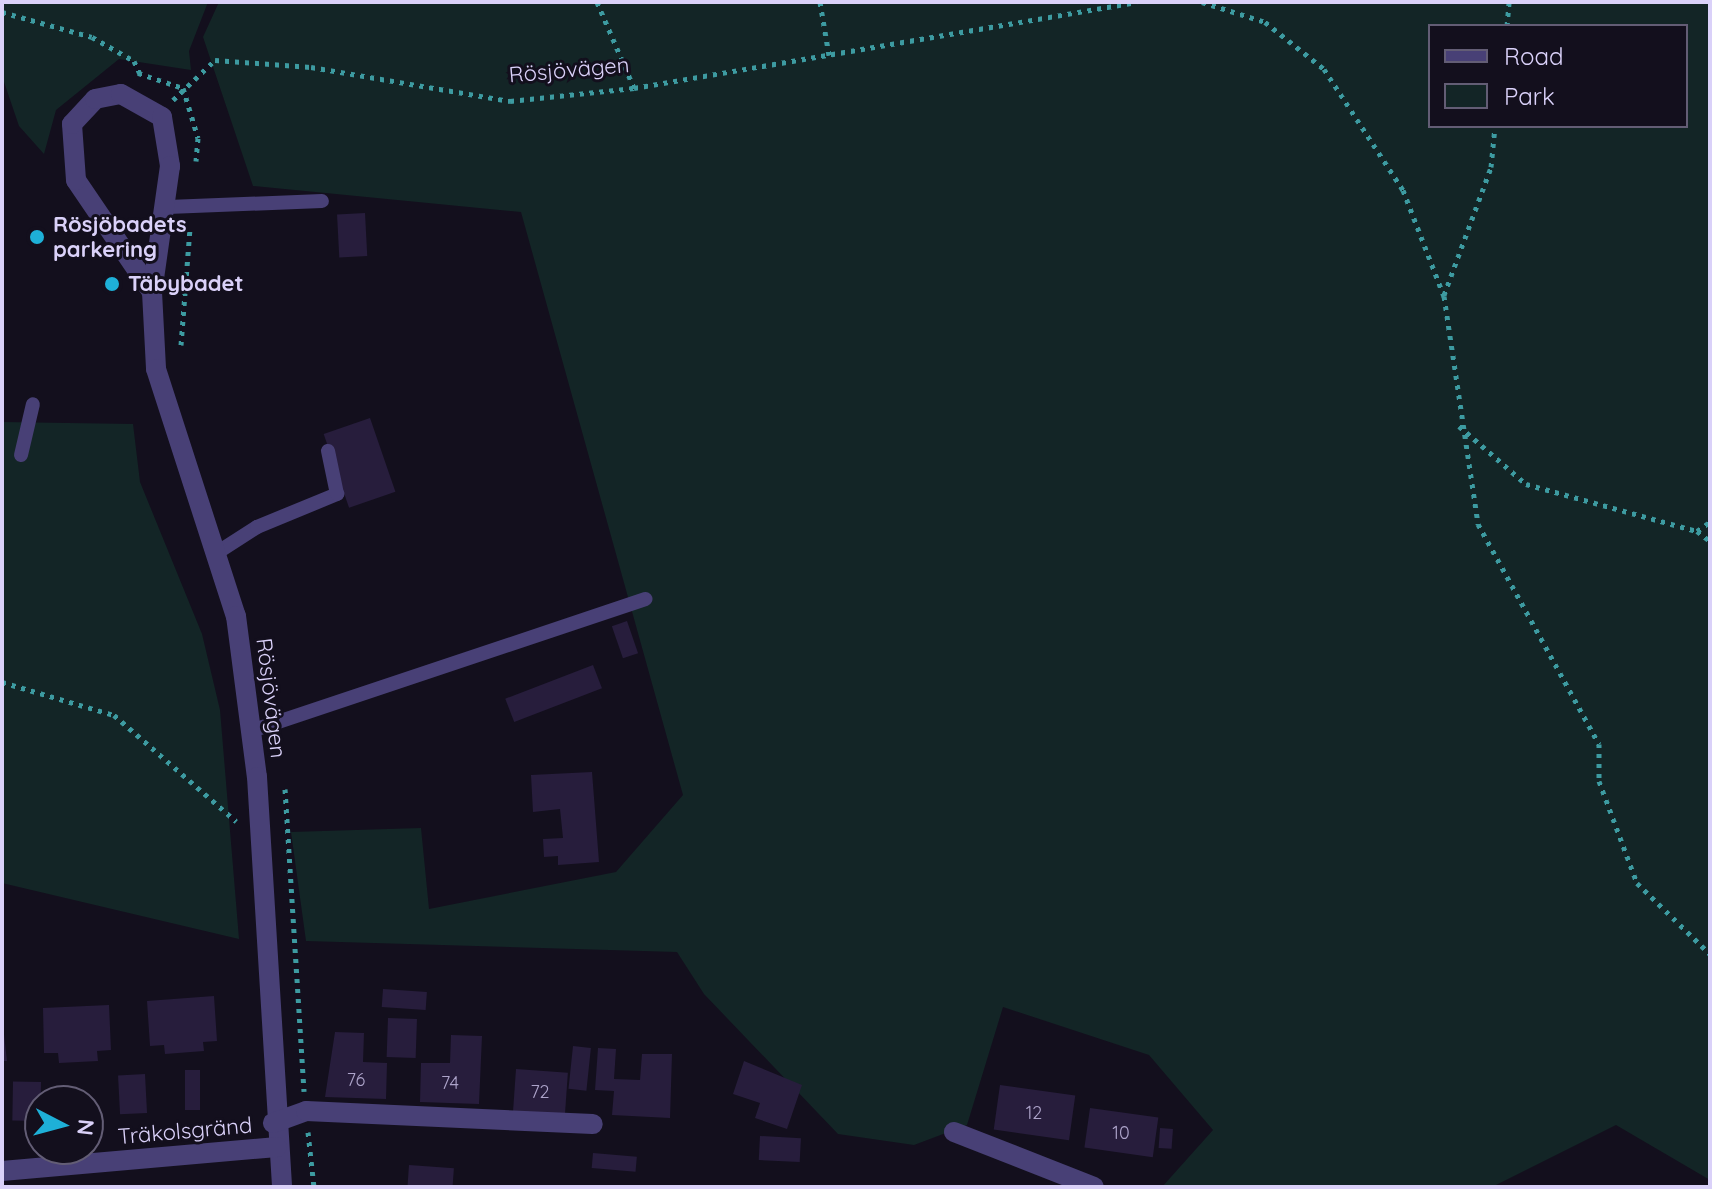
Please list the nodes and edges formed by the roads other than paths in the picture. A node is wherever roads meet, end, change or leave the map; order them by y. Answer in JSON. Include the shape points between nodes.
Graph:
{"nodes":[{"id":1,"x":322,"y":201,"type":"dead end"},
{"id":2,"x":168,"y":207,"type":"junction"},
{"id":3,"x":152,"y":292,"type":"junction"},
{"id":4,"x":33,"y":404,"type":"dead end"},
{"id":5,"x":328,"y":451,"type":"dead end"},
{"id":6,"x":21,"y":455,"type":"dead end"},
{"id":7,"x":215,"y":554,"type":"junction"},
{"id":8,"x":646,"y":599,"type":"dead end"},
{"id":9,"x":251,"y":731,"type":"junction"},
{"id":10,"x":273,"y":1123,"type":"junction"},
{"id":11,"x":593,"y":1124,"type":"dead end"},
{"id":12,"x":954,"y":1132,"type":"dead end"},
{"id":13,"x":277,"y":1147,"type":"junction"},
{"id":14,"x":2,"y":1171,"type":"edge"},
{"id":15,"x":282,"y":1187,"type":"edge"},
{"id":16,"x":1094,"y":1187,"type":"edge"}],
"edges":[{"from":1,"to":2,"type":"lane"},
{"from":2,"to":3,"type":"street","name":"Rösjövägen"},
{"from":2,"to":3,"type":"street","name":"Rösjövägen","via":[[162,117],[121,94],[84,105],[72,124],[76,180]]},
{"from":3,"to":7,"type":"street","name":"Rösjövägen","via":[[156,369]]},
{"from":4,"to":6,"type":"lane"},
{"from":5,"to":7,"type":"lane","via":[[337,494],[257,527]]},
{"from":7,"to":9,"type":"street","name":"Rösjövägen","via":[[236,616]]},
{"from":8,"to":9,"type":"lane"},
{"from":9,"to":10,"type":"street","name":"Rösjövägen"},
{"from":10,"to":11,"type":"street","via":[[306,1111]]},
{"from":10,"to":13,"type":"street","name":"Rösjövägen"},
{"from":12,"to":16,"type":"street"},
{"from":13,"to":14,"type":"street","name":"Träkolsgränd"},
{"from":13,"to":15,"type":"street","name":"Rösjövägen"}]}
